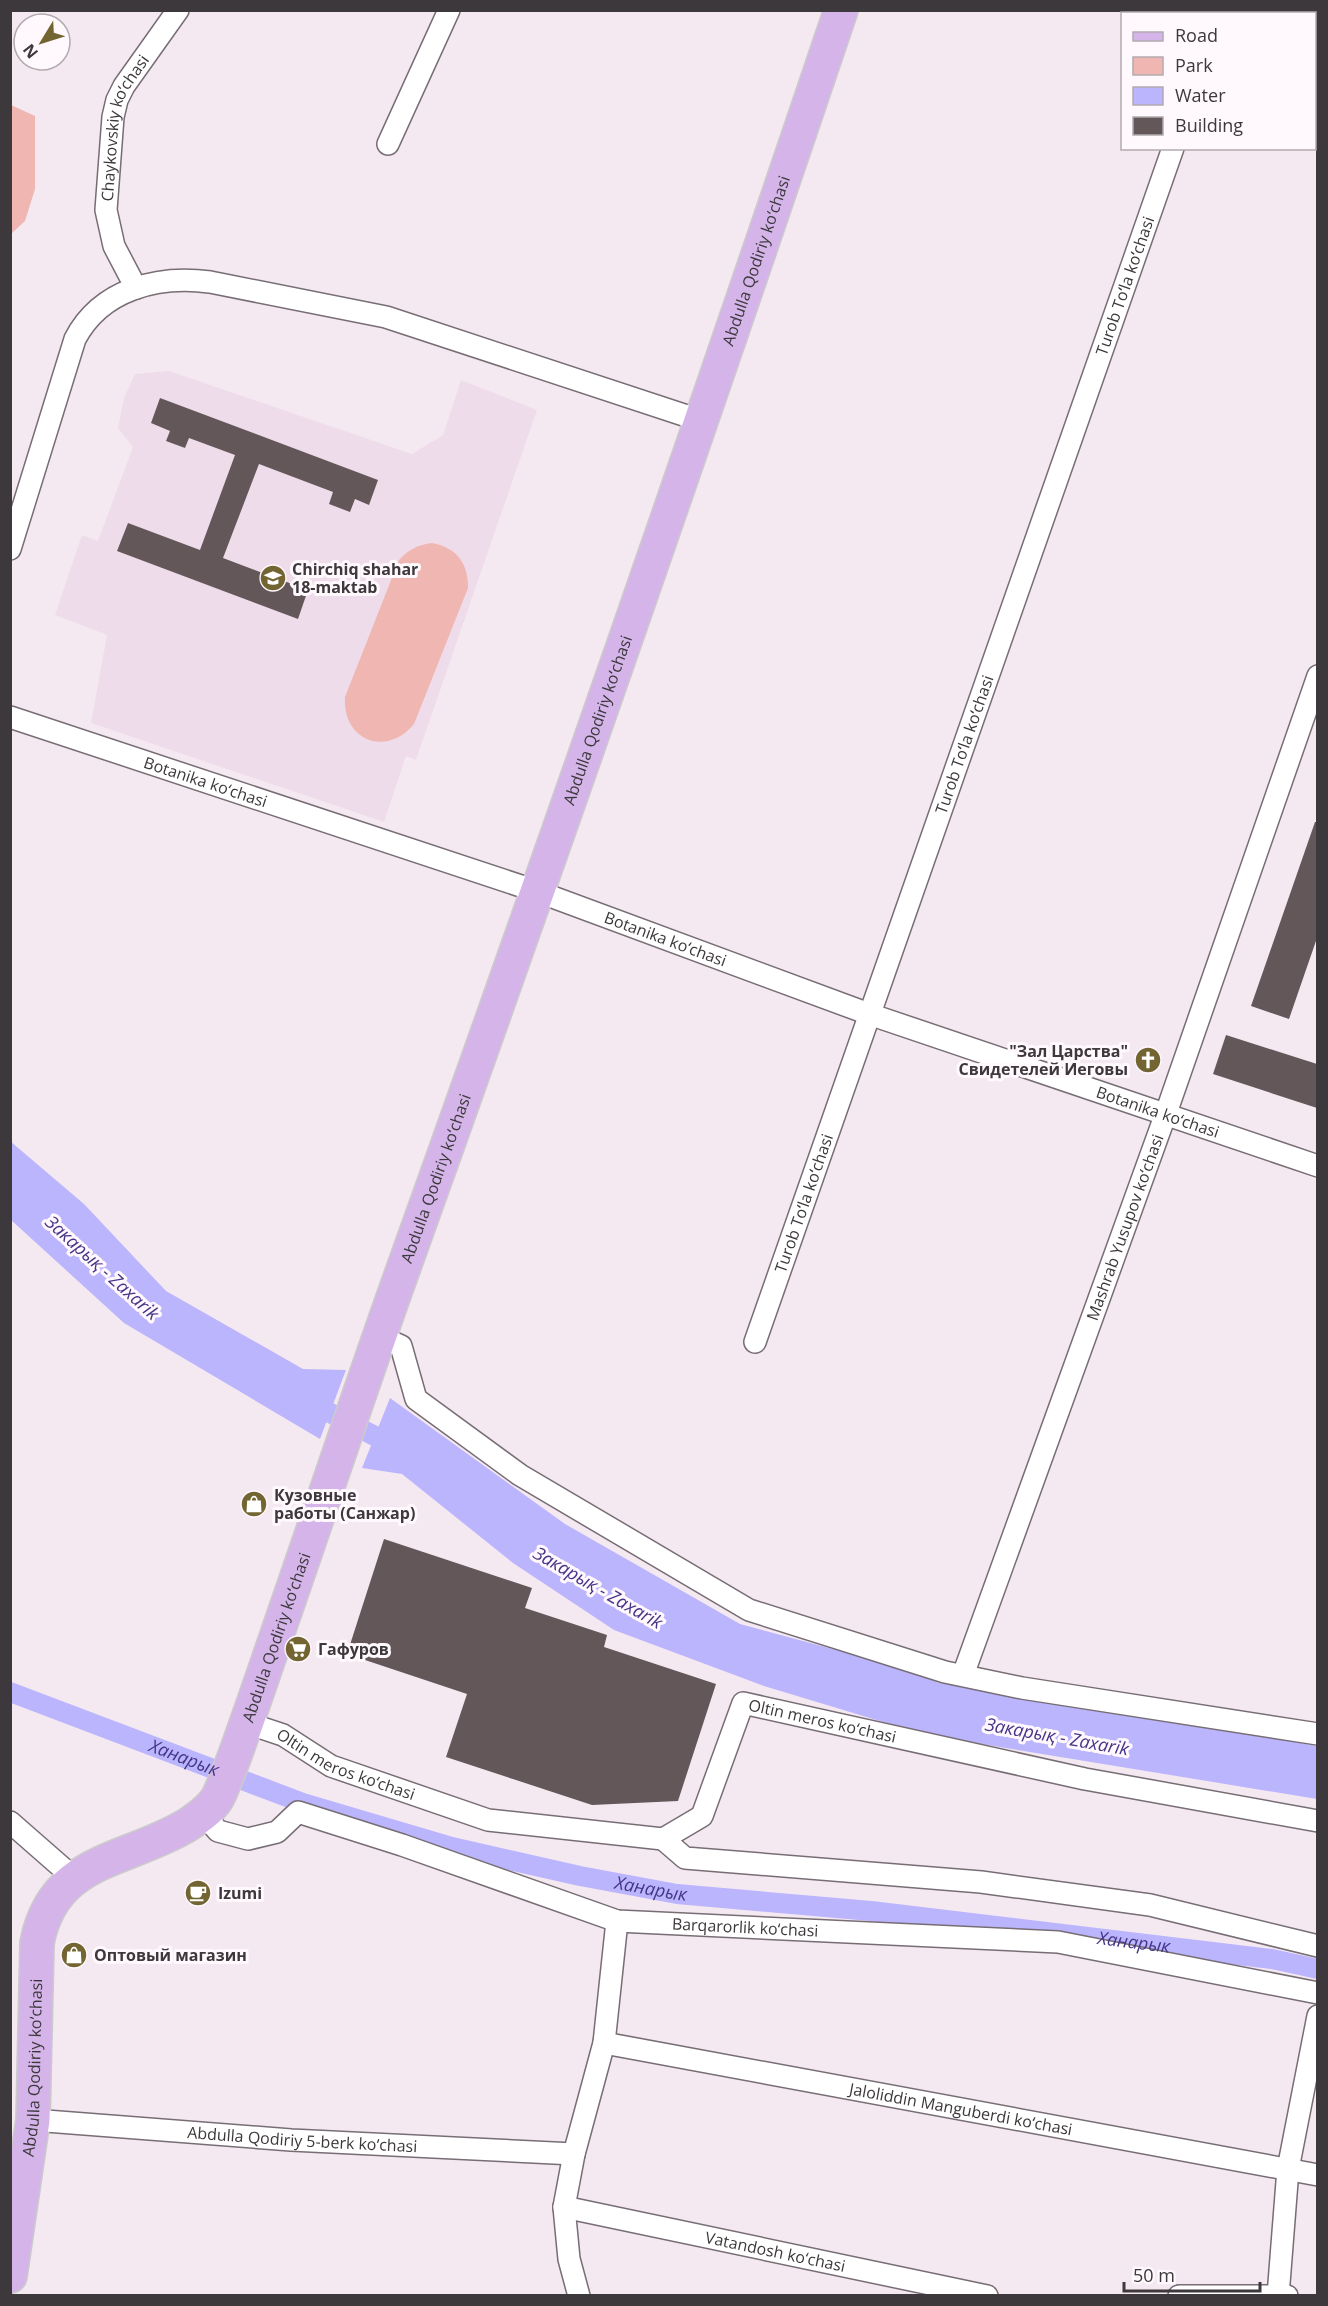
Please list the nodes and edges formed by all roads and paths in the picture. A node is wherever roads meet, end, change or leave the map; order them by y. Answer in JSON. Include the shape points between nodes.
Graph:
{"nodes":[{"id":1,"x":178,"y":10,"type":"edge"},
{"id":2,"x":449,"y":10,"type":"edge"},
{"id":3,"x":841,"y":10,"type":"edge"},
{"id":4,"x":388,"y":144,"type":"dead end"},
{"id":5,"x":1172,"y":150,"type":"edge"},
{"id":6,"x":136,"y":288,"type":"junction"},
{"id":7,"x":702,"y":421,"type":"junction"},
{"id":8,"x":10,"y":549,"type":"edge"},
{"id":9,"x":1317,"y":676,"type":"edge"},
{"id":10,"x":10,"y":717,"type":"edge"},
{"id":11,"x":539,"y":892,"type":"junction"},
{"id":12,"x":869,"y":1014,"type":"junction"},
{"id":13,"x":1165,"y":1116,"type":"junction"},
{"id":14,"x":1317,"y":1166,"type":"edge"},
{"id":15,"x":754,"y":1342,"type":"dead end"},
{"id":16,"x":375,"y":1348,"type":"junction"},
{"id":17,"x":963,"y":1675,"type":"junction"},
{"id":18,"x":247,"y":1723,"type":"junction"},
{"id":19,"x":1317,"y":1734,"type":"edge"},
{"id":20,"x":210,"y":1808,"type":"junction"},
{"id":21,"x":1317,"y":1821,"type":"edge"},
{"id":22,"x":10,"y":1822,"type":"edge"},
{"id":23,"x":663,"y":1839,"type":"junction"},
{"id":24,"x":74,"y":1878,"type":"junction"},
{"id":25,"x":617,"y":1921,"type":"junction"},
{"id":26,"x":1317,"y":1946,"type":"edge"},
{"id":27,"x":1317,"y":1994,"type":"edge"},
{"id":28,"x":1317,"y":2016,"type":"edge"},
{"id":29,"x":604,"y":2043,"type":"junction"},
{"id":30,"x":33,"y":2120,"type":"junction"},
{"id":31,"x":574,"y":2154,"type":"junction"},
{"id":32,"x":1288,"y":2169,"type":"junction"},
{"id":33,"x":1317,"y":2175,"type":"edge"},
{"id":34,"x":564,"y":2207,"type":"junction"},
{"id":35,"x":10,"y":2276,"type":"edge"},
{"id":36,"x":579,"y":2295,"type":"edge"},
{"id":37,"x":987,"y":2295,"type":"edge"},
{"id":38,"x":1179,"y":2295,"type":"edge"},
{"id":39,"x":1278,"y":2295,"type":"edge"},
{"id":40,"x":1287,"y":2295,"type":"edge"}],
"edges":[{"from":1,"to":6,"type":"street","name":"Chaykovskiy ko‘chasi","via":[[124,86],[113,117],[106,210],[114,246]]},
{"from":2,"to":4,"type":"street"},
{"from":3,"to":7,"type":"main road","name":"Abdulla Qodiriy ko‘chasi"},
{"from":5,"to":12,"type":"street","name":"Turob To‘la ko‘chasi"},
{"from":6,"to":7,"type":"street","via":[[188,279],[386,317]]},
{"from":6,"to":8,"type":"street","via":[[100,307],[75,339]]},
{"from":7,"to":11,"type":"main road","name":"Abdulla Qodiriy ko‘chasi"},
{"from":9,"to":13,"type":"street","name":"Mashrab Yusupov ko‘chasi"},
{"from":10,"to":11,"type":"street","name":"Botanika ko‘chasi"},
{"from":11,"to":12,"type":"street","name":"Botanika ko‘chasi"},
{"from":11,"to":16,"type":"main road","name":"Abdulla Qodiriy ko‘chasi"},
{"from":12,"to":13,"type":"street","name":"Botanika ko‘chasi"},
{"from":12,"to":15,"type":"street","name":"Turob To‘la ko‘chasi"},
{"from":13,"to":14,"type":"street","name":"Botanika ko‘chasi"},
{"from":13,"to":17,"type":"street","name":"Mashrab Yusupov ko‘chasi"},
{"from":16,"to":17,"type":"street","via":[[401,1346],[416,1399],[520,1475],[749,1610]]},
{"from":16,"to":18,"type":"main road","name":"Abdulla Qodiriy ko‘chasi"},
{"from":17,"to":19,"type":"street","via":[[1022,1688]]},
{"from":18,"to":20,"type":"main road","name":"Abdulla Qodiriy ko‘chasi"},
{"from":18,"to":23,"type":"street","name":"Oltin meros ko‘chasi","via":[[283,1735],[331,1766],[488,1820]]},
{"from":20,"to":24,"type":"main road","name":"Abdulla Qodiriy ko‘chasi","via":[[149,1845],[109,1858]]},
{"from":20,"to":25,"type":"street","name":"Barqarorlik ko‘chasi","via":[[218,1831],[248,1839],[277,1832],[298,1812]]},
{"from":21,"to":23,"type":"street","name":"Oltin meros ko‘chasi","via":[[1085,1779],[743,1703],[702,1816]]},
{"from":22,"to":24,"type":"street"},
{"from":23,"to":26,"type":"street","via":[[685,1858],[981,1882],[1150,1905]]},
{"from":24,"to":30,"type":"main road","name":"Abdulla Qodiriy ko‘chasi","via":[[48,1910],[37,1943]]},
{"from":25,"to":27,"type":"street","name":"Barqarorlik ko‘chasi","via":[[1058,1942]]},
{"from":25,"to":29,"type":"street"},
{"from":28,"to":32,"type":"street"},
{"from":29,"to":31,"type":"street"},
{"from":29,"to":32,"type":"street","name":"Jaloliddin Manguberdi ko‘chasi"},
{"from":30,"to":31,"type":"street","name":"Abdulla Qodiriy 5-berk ko‘chasi","via":[[291,2140]]},
{"from":30,"to":35,"type":"main road","name":"Abdulla Qodiriy ko‘chasi"},
{"from":31,"to":34,"type":"street"},
{"from":32,"to":33,"type":"street","name":"Jaloliddin Manguberdi ko‘chasi"},
{"from":32,"to":39,"type":"street"},
{"from":34,"to":36,"type":"street","via":[[569,2259]]},
{"from":34,"to":37,"type":"street","name":"Vatandosh ko‘chasi"},
{"from":38,"to":39,"type":"street"},
{"from":39,"to":40,"type":"street"}]}
